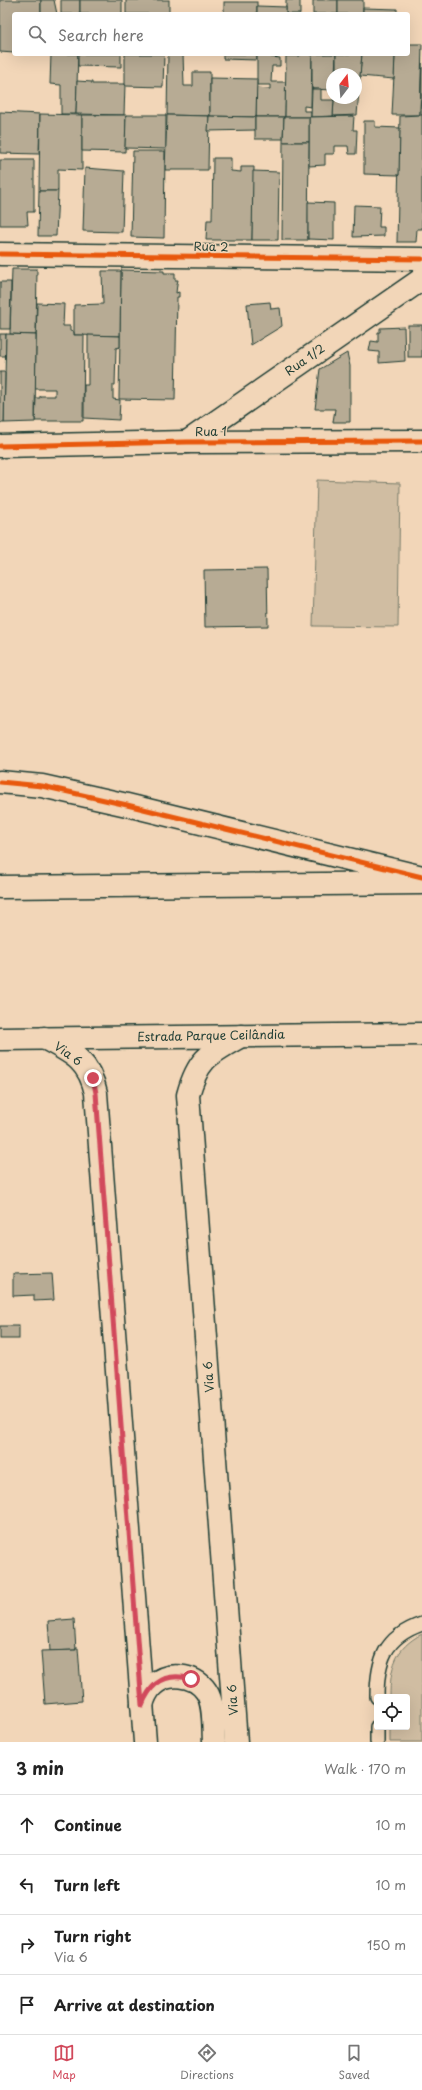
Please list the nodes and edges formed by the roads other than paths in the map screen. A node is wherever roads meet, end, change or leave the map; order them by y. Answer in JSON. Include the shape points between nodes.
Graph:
{"nodes":[{"id":1,"x":0,"y":254,"type":"edge"},
{"id":2,"x":422,"y":259,"type":"edge"},
{"id":3,"x":422,"y":279,"type":"edge"},
{"id":4,"x":422,"y":441,"type":"edge"},
{"id":5,"x":187,"y":442,"type":"junction"},
{"id":6,"x":0,"y":446,"type":"edge"},
{"id":7,"x":0,"y":782,"type":"edge"},
{"id":8,"x":422,"y":877,"type":"edge"},
{"id":9,"x":422,"y":883,"type":"edge"},
{"id":10,"x":0,"y":887,"type":"edge"},
{"id":11,"x":422,"y":1034,"type":"edge"},
{"id":12,"x":241,"y":1036,"type":"junction"},
{"id":13,"x":44,"y":1038,"type":"junction"},
{"id":14,"x":0,"y":1039,"type":"edge"},
{"id":15,"x":422,"y":1624,"type":"edge"},
{"id":16,"x":377,"y":1694,"type":"edge"},
{"id":17,"x":142,"y":1705,"type":"junction"},
{"id":18,"x":377,"y":1730,"type":"edge"},
{"id":19,"x":145,"y":1742,"type":"edge"},
{"id":20,"x":214,"y":1742,"type":"edge"},
{"id":21,"x":236,"y":1742,"type":"edge"},
{"id":22,"x":377,"y":1742,"type":"edge"}],
"edges":[{"from":1,"to":2,"type":"main road","name":"Rua 2"},
{"from":3,"to":5,"type":"main road","name":"Rua 1/2"},
{"from":4,"to":5,"type":"main road","name":"Rua 1"},
{"from":5,"to":6,"type":"main road","name":"Rua 1"},
{"from":7,"to":8,"type":"main road","via":[[42,786],[127,805]]},
{"from":9,"to":10,"type":"main road"},
{"from":11,"to":12,"type":"main road","name":"Estrada Parque Ceilândia"},
{"from":12,"to":13,"type":"main road","name":"Estrada Parque Ceilândia"},
{"from":12,"to":21,"type":"main road","name":"Via 6","via":[[217,1050],[198,1066],[188,1095]]},
{"from":13,"to":14,"type":"main road","name":"Estrada Parque Ceilândia"},
{"from":13,"to":17,"type":"main road","name":"Via 6","via":[[67,1050],[86,1066],[93,1078],[96,1093]]},
{"from":15,"to":16,"type":"lane","via":[[410,1628],[393,1640],[382,1658],[377,1673]]},
{"from":17,"to":19,"type":"main road","name":"Via 6"},
{"from":17,"to":20,"type":"main road","via":[[152,1686],[160,1680],[170,1676],[191,1679],[200,1684],[211,1700]]},
{"from":18,"to":22,"type":"lane"}]}
